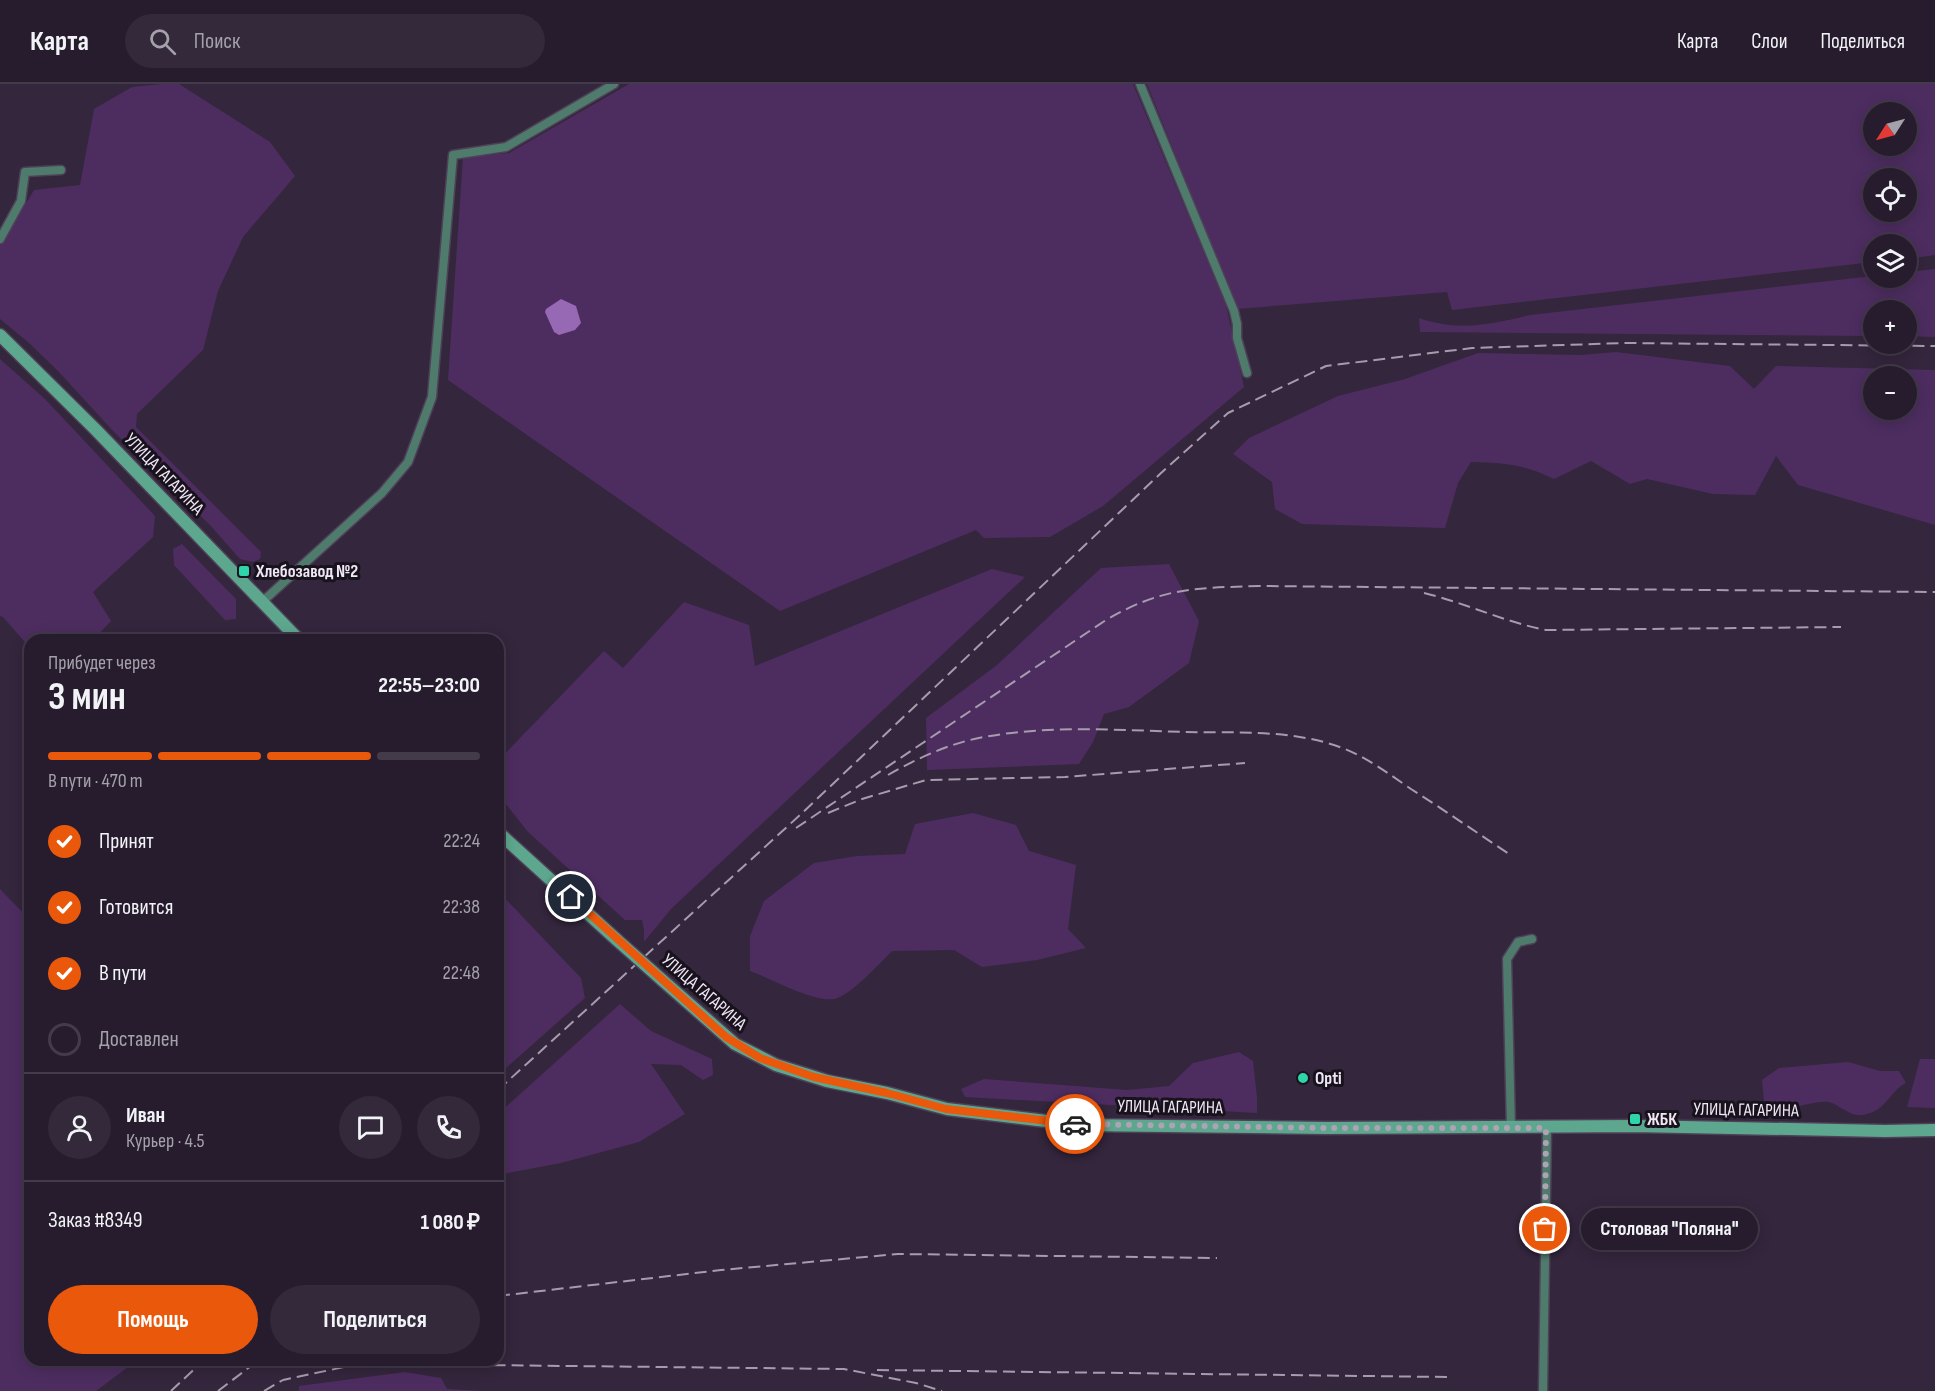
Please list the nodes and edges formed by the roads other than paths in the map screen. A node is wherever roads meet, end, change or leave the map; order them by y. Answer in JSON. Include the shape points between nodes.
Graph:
{"nodes":[{"id":1,"x":614,"y":84,"type":"edge"},
{"id":2,"x":1140,"y":84,"type":"edge"},
{"id":3,"x":61,"y":170,"type":"dead end"},
{"id":4,"x":0,"y":239,"type":"edge"},
{"id":5,"x":0,"y":335,"type":"edge"},
{"id":6,"x":1247,"y":373,"type":"dead end"},
{"id":7,"x":262,"y":602,"type":"junction"},
{"id":8,"x":293,"y":634,"type":"edge"},
{"id":9,"x":504,"y":837,"type":"edge"},
{"id":10,"x":1532,"y":939,"type":"dead end"},
{"id":11,"x":1511,"y":1128,"type":"junction"},
{"id":12,"x":1546,"y":1128,"type":"junction"},
{"id":13,"x":1935,"y":1130,"type":"edge"},
{"id":14,"x":1543,"y":1391,"type":"edge"}],
"edges":[{"from":1,"to":7,"type":"street","via":[[506,147],[453,155],[432,397],[408,462],[382,493]]},
{"from":2,"to":6,"type":"street","via":[[1230,301]]},
{"from":3,"to":4,"type":"street","via":[[25,172],[21,201]]},
{"from":5,"to":7,"type":"main road","name":"УЛИЦА ГАГАРИНА"},
{"from":7,"to":8,"type":"main road","name":"УЛИЦА ГАГАРИНА"},
{"from":9,"to":11,"type":"main road","name":"УЛИЦА ГАГАРИНА","bridge":true,"via":[[726,1037],[760,1058],[818,1079],[946,1109],[1079,1125]]},
{"from":10,"to":11,"type":"street","via":[[1518,942],[1507,959]]},
{"from":11,"to":12,"type":"main road","name":"УЛИЦА ГАГАРИНА"},
{"from":12,"to":13,"type":"main road","name":"УЛИЦА ГАГАРИНА"},
{"from":12,"to":14,"type":"street"}]}
